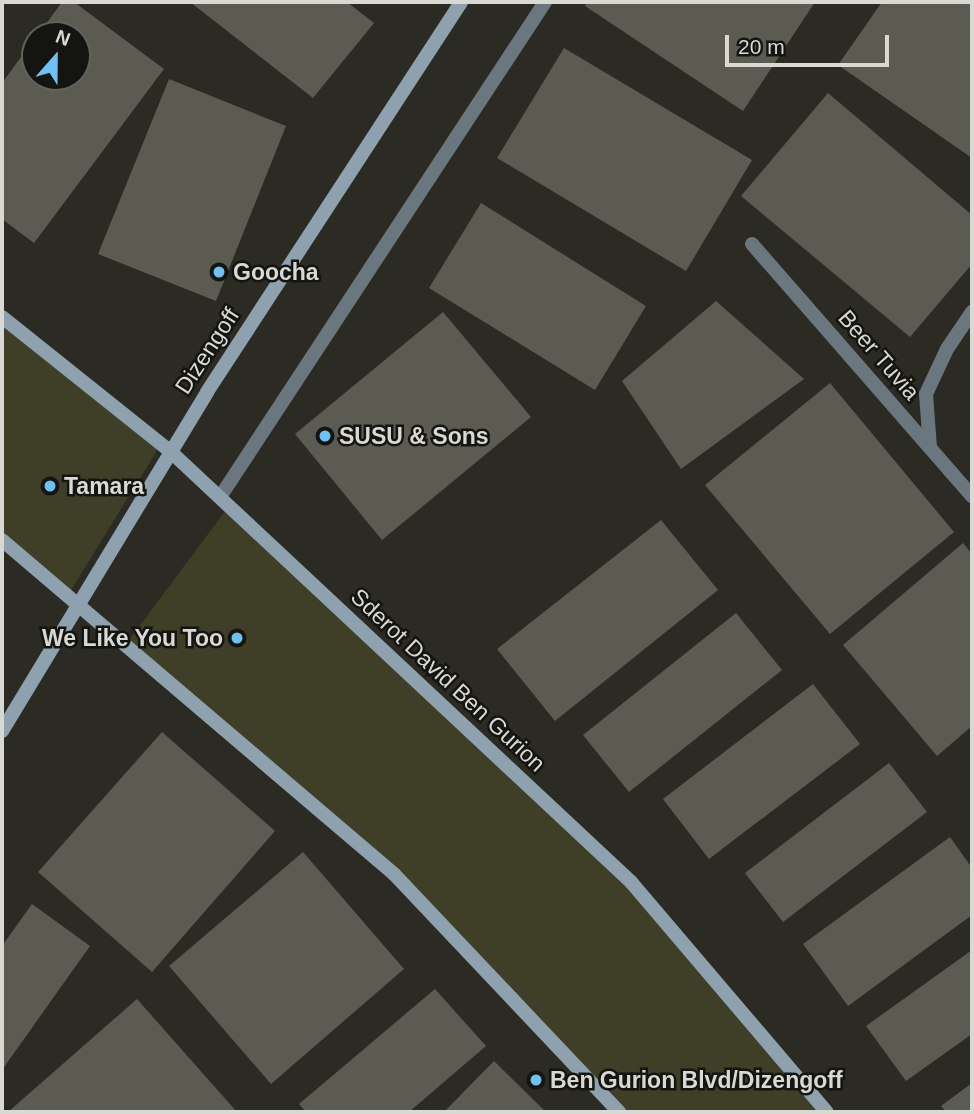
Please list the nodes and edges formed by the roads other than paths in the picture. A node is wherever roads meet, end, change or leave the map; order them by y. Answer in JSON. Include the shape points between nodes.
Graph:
{"nodes":[{"id":1,"x":461,"y":2,"type":"edge"},
{"id":2,"x":545,"y":2,"type":"edge"},
{"id":3,"x":752,"y":243,"type":"dead end"},
{"id":4,"x":972,"y":312,"type":"edge"},
{"id":5,"x":2,"y":317,"type":"edge"},
{"id":6,"x":930,"y":448,"type":"junction"},
{"id":7,"x":170,"y":452,"type":"junction"},
{"id":8,"x":972,"y":496,"type":"edge"},
{"id":9,"x":220,"y":497,"type":"junction"},
{"id":10,"x":2,"y":540,"type":"edge"},
{"id":11,"x":78,"y":604,"type":"junction"},
{"id":12,"x":2,"y":731,"type":"edge"},
{"id":13,"x":620,"y":1112,"type":"edge"},
{"id":14,"x":827,"y":1112,"type":"edge"}],
"edges":[{"from":1,"to":7,"type":"street","name":"Dizengoff"},
{"from":2,"to":9,"type":"street"},
{"from":3,"to":6,"type":"street","name":"Beer Tuvia"},
{"from":4,"to":6,"type":"street","via":[[947,348],[926,394]]},
{"from":5,"to":7,"type":"street","name":"Sderot David Ben Gurion"},
{"from":6,"to":8,"type":"street","name":"Beer Tuvia"},
{"from":7,"to":9,"type":"street","name":"Sderot David Ben Gurion"},
{"from":7,"to":11,"type":"street","name":"Dizengoff"},
{"from":9,"to":14,"type":"street","name":"Sderot David Ben Gurion","via":[[631,882]]},
{"from":10,"to":11,"type":"street"},
{"from":11,"to":12,"type":"street","name":"Dizengoff"},
{"from":11,"to":13,"type":"street","via":[[394,874]]}]}
